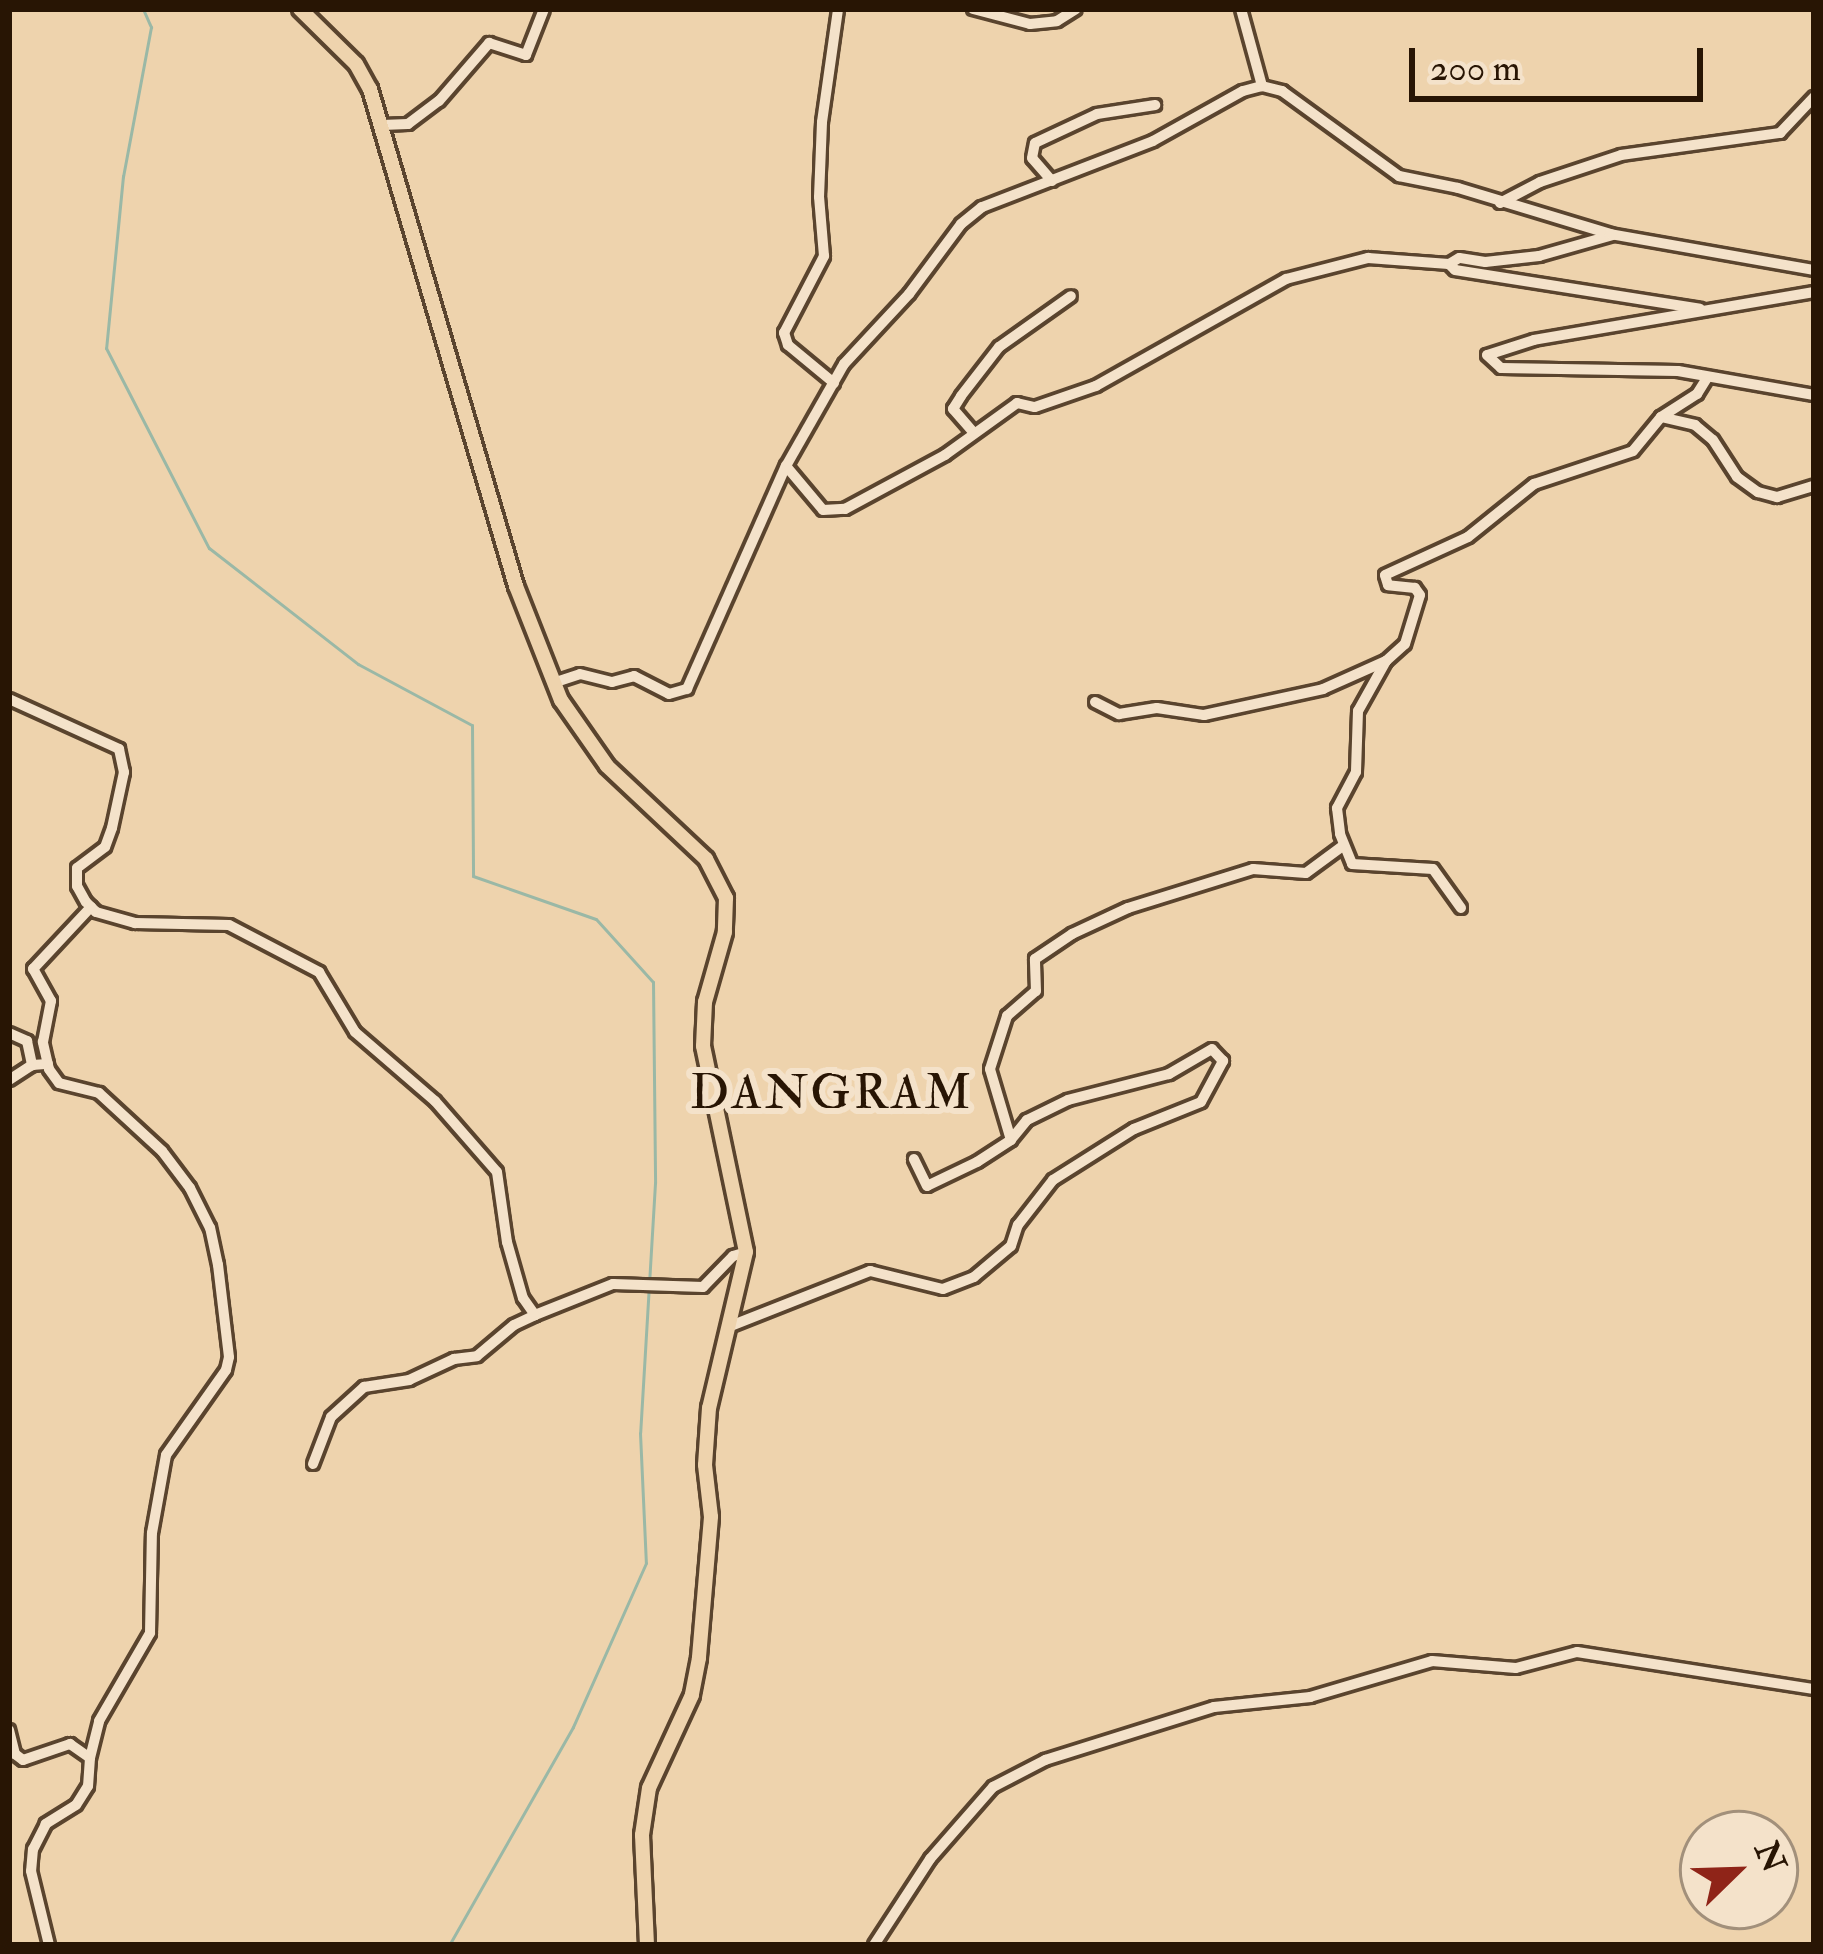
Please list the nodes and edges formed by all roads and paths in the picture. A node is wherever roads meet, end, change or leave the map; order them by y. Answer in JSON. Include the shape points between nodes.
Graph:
{"nodes":[{"id":1,"x":300,"y":9,"type":"edge"},
{"id":2,"x":544,"y":9,"type":"edge"},
{"id":3,"x":838,"y":9,"type":"edge"},
{"id":4,"x":973,"y":9,"type":"edge"},
{"id":5,"x":1076,"y":9,"type":"edge"},
{"id":6,"x":1241,"y":9,"type":"edge"},
{"id":7,"x":1262,"y":86,"type":"junction"},
{"id":8,"x":1814,"y":97,"type":"edge"},
{"id":9,"x":1155,"y":105,"type":"dead end"},
{"id":10,"x":382,"y":125,"type":"junction"},
{"id":11,"x":1052,"y":181,"type":"junction"},
{"id":12,"x":1500,"y":203,"type":"junction"},
{"id":13,"x":1613,"y":235,"type":"junction"},
{"id":14,"x":1449,"y":264,"type":"junction"},
{"id":15,"x":1814,"y":269,"type":"edge"},
{"id":16,"x":1814,"y":292,"type":"edge"},
{"id":17,"x":1071,"y":296,"type":"dead end"},
{"id":18,"x":1704,"y":311,"type":"junction"},
{"id":19,"x":1707,"y":378,"type":"junction"},
{"id":20,"x":834,"y":383,"type":"junction"},
{"id":21,"x":1814,"y":395,"type":"edge"},
{"id":22,"x":1661,"y":417,"type":"junction"},
{"id":23,"x":974,"y":433,"type":"junction"},
{"id":24,"x":786,"y":466,"type":"junction"},
{"id":25,"x":1814,"y":486,"type":"edge"},
{"id":26,"x":1386,"y":661,"type":"junction"},
{"id":27,"x":553,"y":683,"type":"junction"},
{"id":28,"x":9,"y":699,"type":"edge"},
{"id":29,"x":1095,"y":702,"type":"dead end"},
{"id":30,"x":1344,"y":845,"type":"junction"},
{"id":31,"x":91,"y":907,"type":"junction"},
{"id":32,"x":1460,"y":908,"type":"dead end"},
{"id":33,"x":9,"y":1034,"type":"edge"},
{"id":34,"x":48,"y":1064,"type":"junction"},
{"id":35,"x":32,"y":1065,"type":"junction"},
{"id":36,"x":9,"y":1080,"type":"edge"},
{"id":37,"x":1011,"y":1140,"type":"junction"},
{"id":38,"x":914,"y":1159,"type":"dead end"},
{"id":39,"x":746,"y":1252,"type":"junction"},
{"id":40,"x":535,"y":1315,"type":"junction"},
{"id":41,"x":728,"y":1327,"type":"junction"},
{"id":42,"x":313,"y":1464,"type":"dead end"},
{"id":43,"x":1814,"y":1689,"type":"edge"},
{"id":44,"x":9,"y":1730,"type":"edge"},
{"id":45,"x":90,"y":1758,"type":"junction"},
{"id":46,"x":49,"y":1945,"type":"edge"},
{"id":47,"x":647,"y":1945,"type":"edge"},
{"id":48,"x":874,"y":1945,"type":"edge"}],
"edges":[{"from":1,"to":10,"type":"main road","via":[[356,64]]},
{"from":2,"to":10,"type":"street","via":[[526,55],[489,44],[439,101],[407,124]]},
{"from":3,"to":20,"type":"street","via":[[822,122],[824,256],[784,333]]},
{"from":4,"to":5,"type":"street","via":[[1030,24]]},
{"from":6,"to":7,"type":"street"},
{"from":7,"to":11,"type":"street"},
{"from":7,"to":12,"type":"street","via":[[1298,99],[1383,170]]},
{"from":8,"to":12,"type":"street","via":[[1780,133],[1621,154]]},
{"from":9,"to":11,"type":"street","via":[[1096,113],[1035,143],[1032,158]]},
{"from":10,"to":27,"type":"main road","via":[[516,586]]},
{"from":11,"to":20,"type":"street","via":[[982,207],[961,224]]},
{"from":12,"to":13,"type":"street"},
{"from":13,"to":14,"type":"street","via":[[1539,256]]},
{"from":13,"to":15,"type":"street"},
{"from":14,"to":18,"type":"street"},
{"from":14,"to":23,"type":"street","via":[[1368,258],[1305,271],[1096,386],[1035,407],[1017,403]]},
{"from":16,"to":18,"type":"street"},
{"from":17,"to":23,"type":"street","via":[[999,347],[961,396],[954,412]]},
{"from":18,"to":19,"type":"street","via":[[1487,355],[1501,368],[1628,367]]},
{"from":19,"to":21,"type":"street"},
{"from":19,"to":22,"type":"street"},
{"from":20,"to":24,"type":"street"},
{"from":22,"to":25,"type":"street","via":[[1695,425],[1758,492],[1777,497]]},
{"from":22,"to":26,"type":"street","via":[[1634,452],[1534,484],[1468,538],[1385,575],[1388,585],[1420,595],[1405,644]]},
{"from":23,"to":24,"type":"street","via":[[832,512]]},
{"from":24,"to":27,"type":"street","via":[[687,688],[669,694],[634,676],[612,682],[580,674]]},
{"from":26,"to":29,"type":"street","via":[[1302,695],[1204,715],[1156,708],[1119,714]]},
{"from":26,"to":30,"type":"street","via":[[1358,711],[1356,772],[1337,808]]},
{"from":27,"to":39,"type":"main road","via":[[608,766],[721,879],[729,913],[705,1002],[703,1046]]},
{"from":28,"to":31,"type":"street","via":[[119,749],[124,772],[112,828],[105,847],[77,868],[77,886]]},
{"from":30,"to":32,"type":"street","via":[[1356,866],[1433,869]]},
{"from":30,"to":37,"type":"street","via":[[1306,873],[1253,869],[1128,908],[1034,959],[1036,991],[1007,1016],[990,1069]]},
{"from":31,"to":34,"type":"street","via":[[33,969],[51,1001]]},
{"from":31,"to":40,"type":"street","via":[[153,925],[229,925],[320,972],[355,1032],[435,1101],[497,1172],[507,1242]]},
{"from":33,"to":35,"type":"street","via":[[27,1041]]},
{"from":34,"to":35,"type":"street"},
{"from":34,"to":45,"type":"street","via":[[58,1083],[99,1093],[190,1188],[210,1228],[228,1324],[226,1370],[166,1455],[152,1533],[150,1633],[99,1720]]},
{"from":35,"to":36,"type":"street"},
{"from":37,"to":38,"type":"street","via":[[927,1186]]},
{"from":37,"to":41,"type":"street","via":[[1027,1120],[1068,1100],[1169,1074],[1212,1048],[1223,1061],[1201,1102],[1134,1129],[1054,1180],[1011,1246],[974,1277],[943,1289],[869,1270]]},
{"from":39,"to":40,"type":"street","via":[[703,1287],[600,1286]]},
{"from":39,"to":41,"type":"main road"},
{"from":40,"to":42,"type":"street","via":[[477,1356],[364,1387],[331,1418]]},
{"from":41,"to":47,"type":"main road","via":[[706,1431],[711,1517],[692,1695],[650,1787],[642,1834]]},
{"from":43,"to":48,"type":"street","via":[[1577,1652],[1516,1668],[1432,1661],[1310,1697],[1214,1707],[1045,1760],[993,1787],[930,1859]]},
{"from":44,"to":45,"type":"street","via":[[23,1760],[70,1744]]},
{"from":45,"to":46,"type":"street","via":[[88,1786],[76,1805],[46,1824],[33,1849]]}]}
